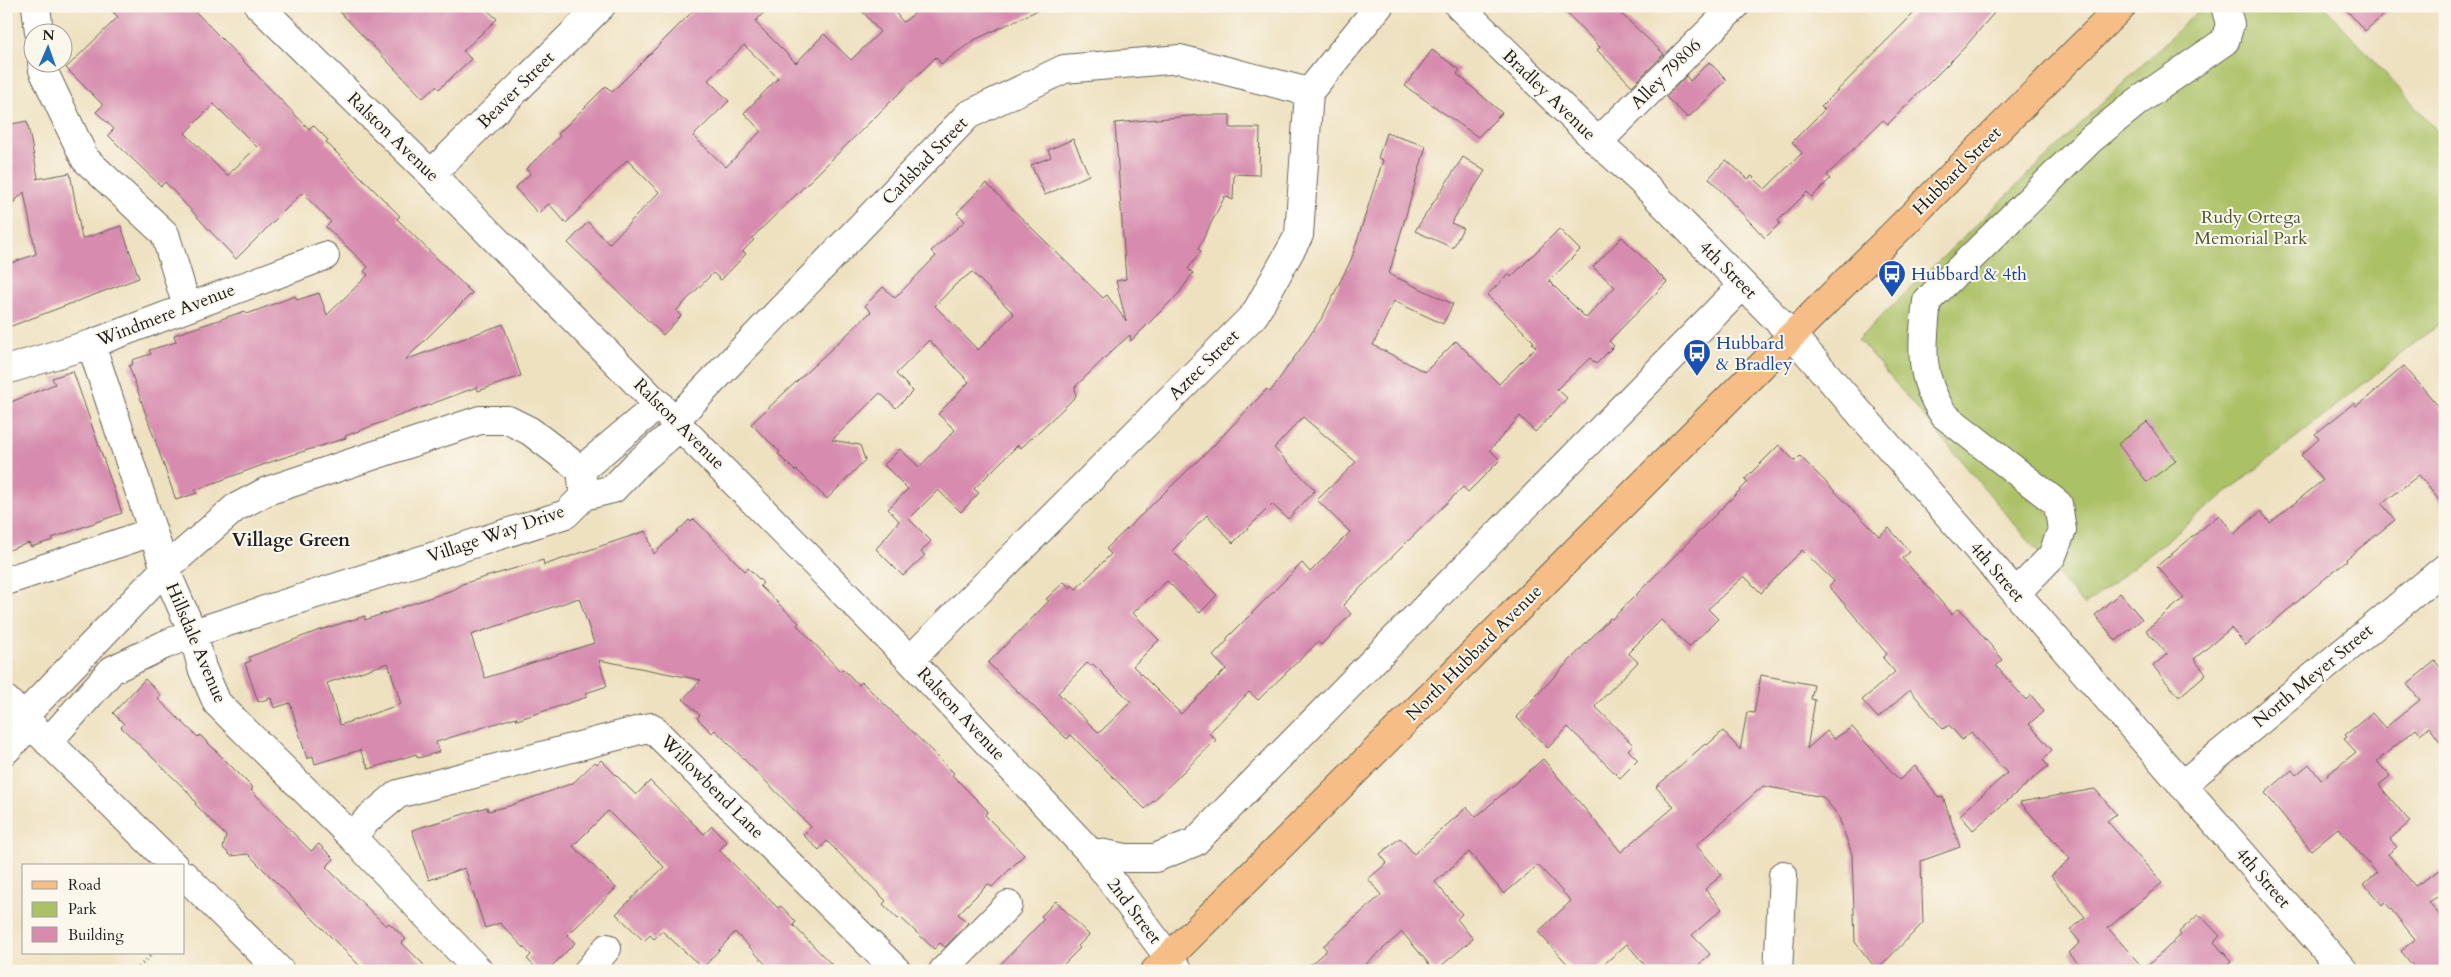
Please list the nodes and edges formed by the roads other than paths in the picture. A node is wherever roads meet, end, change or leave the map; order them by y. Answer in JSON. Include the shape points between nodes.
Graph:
{"nodes":[{"id":1,"x":36,"y":6,"type":"edge"},
{"id":2,"x":259,"y":6,"type":"edge"},
{"id":3,"x":601,"y":6,"type":"edge"},
{"id":4,"x":1379,"y":6,"type":"edge"},
{"id":5,"x":1459,"y":6,"type":"edge"},
{"id":6,"x":1735,"y":6,"type":"edge"},
{"id":7,"x":2122,"y":6,"type":"edge"},
{"id":8,"x":2225,"y":6,"type":"edge"},
{"id":9,"x":38,"y":22,"type":"edge"},
{"id":10,"x":44,"y":72,"type":"edge"},
{"id":11,"x":1309,"y":92,"type":"junction"},
{"id":12,"x":1598,"y":142,"type":"junction"},
{"id":13,"x":431,"y":174,"type":"junction"},
{"id":14,"x":1641,"y":181,"type":"joint"},
{"id":15,"x":325,"y":256,"type":"dead end"},
{"id":16,"x":1742,"y":286,"type":"junction"},
{"id":17,"x":187,"y":308,"type":"junction"},
{"id":18,"x":1792,"y":335,"type":"junction"},
{"id":19,"x":91,"y":344,"type":"junction"},
{"id":20,"x":6,"y":370,"type":"edge"},
{"id":21,"x":672,"y":416,"type":"junction"},
{"id":22,"x":580,"y":470,"type":"junction"},
{"id":23,"x":584,"y":496,"type":"junction"},
{"id":24,"x":152,"y":532,"type":"junction"},
{"id":25,"x":2445,"y":568,"type":"edge"},
{"id":26,"x":165,"y":569,"type":"junction"},
{"id":27,"x":6,"y":581,"type":"edge"},
{"id":28,"x":2016,"y":593,"type":"junction"},
{"id":29,"x":192,"y":633,"type":"junction"},
{"id":30,"x":910,"y":660,"type":"junction"},
{"id":31,"x":27,"y":721,"type":"edge"},
{"id":32,"x":6,"y":750,"type":"edge"},
{"id":33,"x":2182,"y":785,"type":"junction"},
{"id":34,"x":352,"y":837,"type":"junction"},
{"id":35,"x":1089,"y":851,"type":"junction"},
{"id":36,"x":172,"y":864,"type":"edge"},
{"id":37,"x":1783,"y":875,"type":"dead end"},
{"id":38,"x":185,"y":877,"type":"edge"},
{"id":39,"x":1008,"y":905,"type":"dead end"},
{"id":40,"x":607,"y":948,"type":"dead end"},
{"id":41,"x":1168,"y":966,"type":"edge"},
{"id":42,"x":280,"y":971,"type":"edge"},
{"id":43,"x":480,"y":971,"type":"edge"},
{"id":44,"x":588,"y":971,"type":"edge"},
{"id":45,"x":898,"y":971,"type":"edge"},
{"id":46,"x":943,"y":971,"type":"edge"},
{"id":47,"x":1778,"y":971,"type":"edge"},
{"id":48,"x":2344,"y":971,"type":"edge"}],
"edges":[{"from":1,"to":9,"type":"street"},
{"from":2,"to":13,"type":"street","name":"Ralston Avenue"},
{"from":3,"to":13,"type":"street","name":"Beaver Street"},
{"from":4,"to":11,"type":"street"},
{"from":5,"to":12,"type":"street","name":"Bradley Avenue"},
{"from":6,"to":12,"type":"street","name":"Alley 79806"},
{"from":7,"to":18,"type":"main road","name":"Hubbard Street"},
{"from":8,"to":28,"type":"street","via":[[2230,24],[2225,41],[2137,102],[2091,139],[1927,301],[1924,374],[1932,397],[1944,415],[2058,504],[2062,530],[2052,556]]},
{"from":10,"to":17,"type":"street","via":[[85,159],[165,234]]},
{"from":11,"to":21,"type":"street","name":"Carlsbad Street","via":[[1180,59],[1064,69],[968,115]]},
{"from":11,"to":30,"type":"street","name":"Aztec Street","via":[[1299,235],[1255,314]]},
{"from":12,"to":14,"type":"street","name":"Bradley Avenue"},
{"from":13,"to":21,"type":"street","name":"Ralston Avenue"},
{"from":14,"to":16,"type":"street","name":"4th Street"},
{"from":15,"to":17,"type":"street","name":"Windmere Avenue"},
{"from":16,"to":18,"type":"street","name":"4th Street"},
{"from":16,"to":35,"type":"street","via":[[1195,842],[1155,858],[1126,858]]},
{"from":17,"to":19,"type":"street","name":"Windmere Avenue"},
{"from":18,"to":28,"type":"street","name":"4th Street"},
{"from":18,"to":41,"type":"main road","name":"North Hubbard Avenue"},
{"from":19,"to":20,"type":"street","name":"Windmere Avenue"},
{"from":19,"to":24,"type":"street","name":"Hillsdale Avenue"},
{"from":21,"to":22,"type":"street"},
{"from":21,"to":23,"type":"street","via":[[637,464],[613,489]]},
{"from":21,"to":30,"type":"street","name":"Ralston Avenue"},
{"from":22,"to":23,"type":"street","name":"Village Way Drive"},
{"from":22,"to":26,"type":"street","via":[[530,431],[508,420],[480,420],[267,491],[235,508]]},
{"from":23,"to":29,"type":"street","name":"Village Way Drive","via":[[566,514]]},
{"from":24,"to":26,"type":"street","name":"Hillsdale Avenue"},
{"from":24,"to":27,"type":"street"},
{"from":25,"to":33,"type":"street","name":"North Meyer Street"},
{"from":26,"to":29,"type":"street","name":"Hillsdale Avenue"},
{"from":26,"to":31,"type":"street"},
{"from":28,"to":33,"type":"street","name":"4th Street"},
{"from":29,"to":31,"type":"street","name":"Village Way Drive","via":[[112,670]]},
{"from":29,"to":34,"type":"street","name":"Hillsdale Avenue","via":[[217,703]]},
{"from":30,"to":35,"type":"street","name":"Ralston Avenue"},
{"from":31,"to":32,"type":"street"},
{"from":31,"to":36,"type":"street"},
{"from":33,"to":48,"type":"street","name":"4th Street"},
{"from":34,"to":43,"type":"street","name":"Hillsdale Avenue"},
{"from":34,"to":45,"type":"street","name":"Willowbend Lane","via":[[398,794],[651,727]]},
{"from":35,"to":41,"type":"street","name":"2nd Street"},
{"from":37,"to":47,"type":"street"},
{"from":38,"to":42,"type":"street"},
{"from":39,"to":46,"type":"street"},
{"from":40,"to":44,"type":"street"}]}
